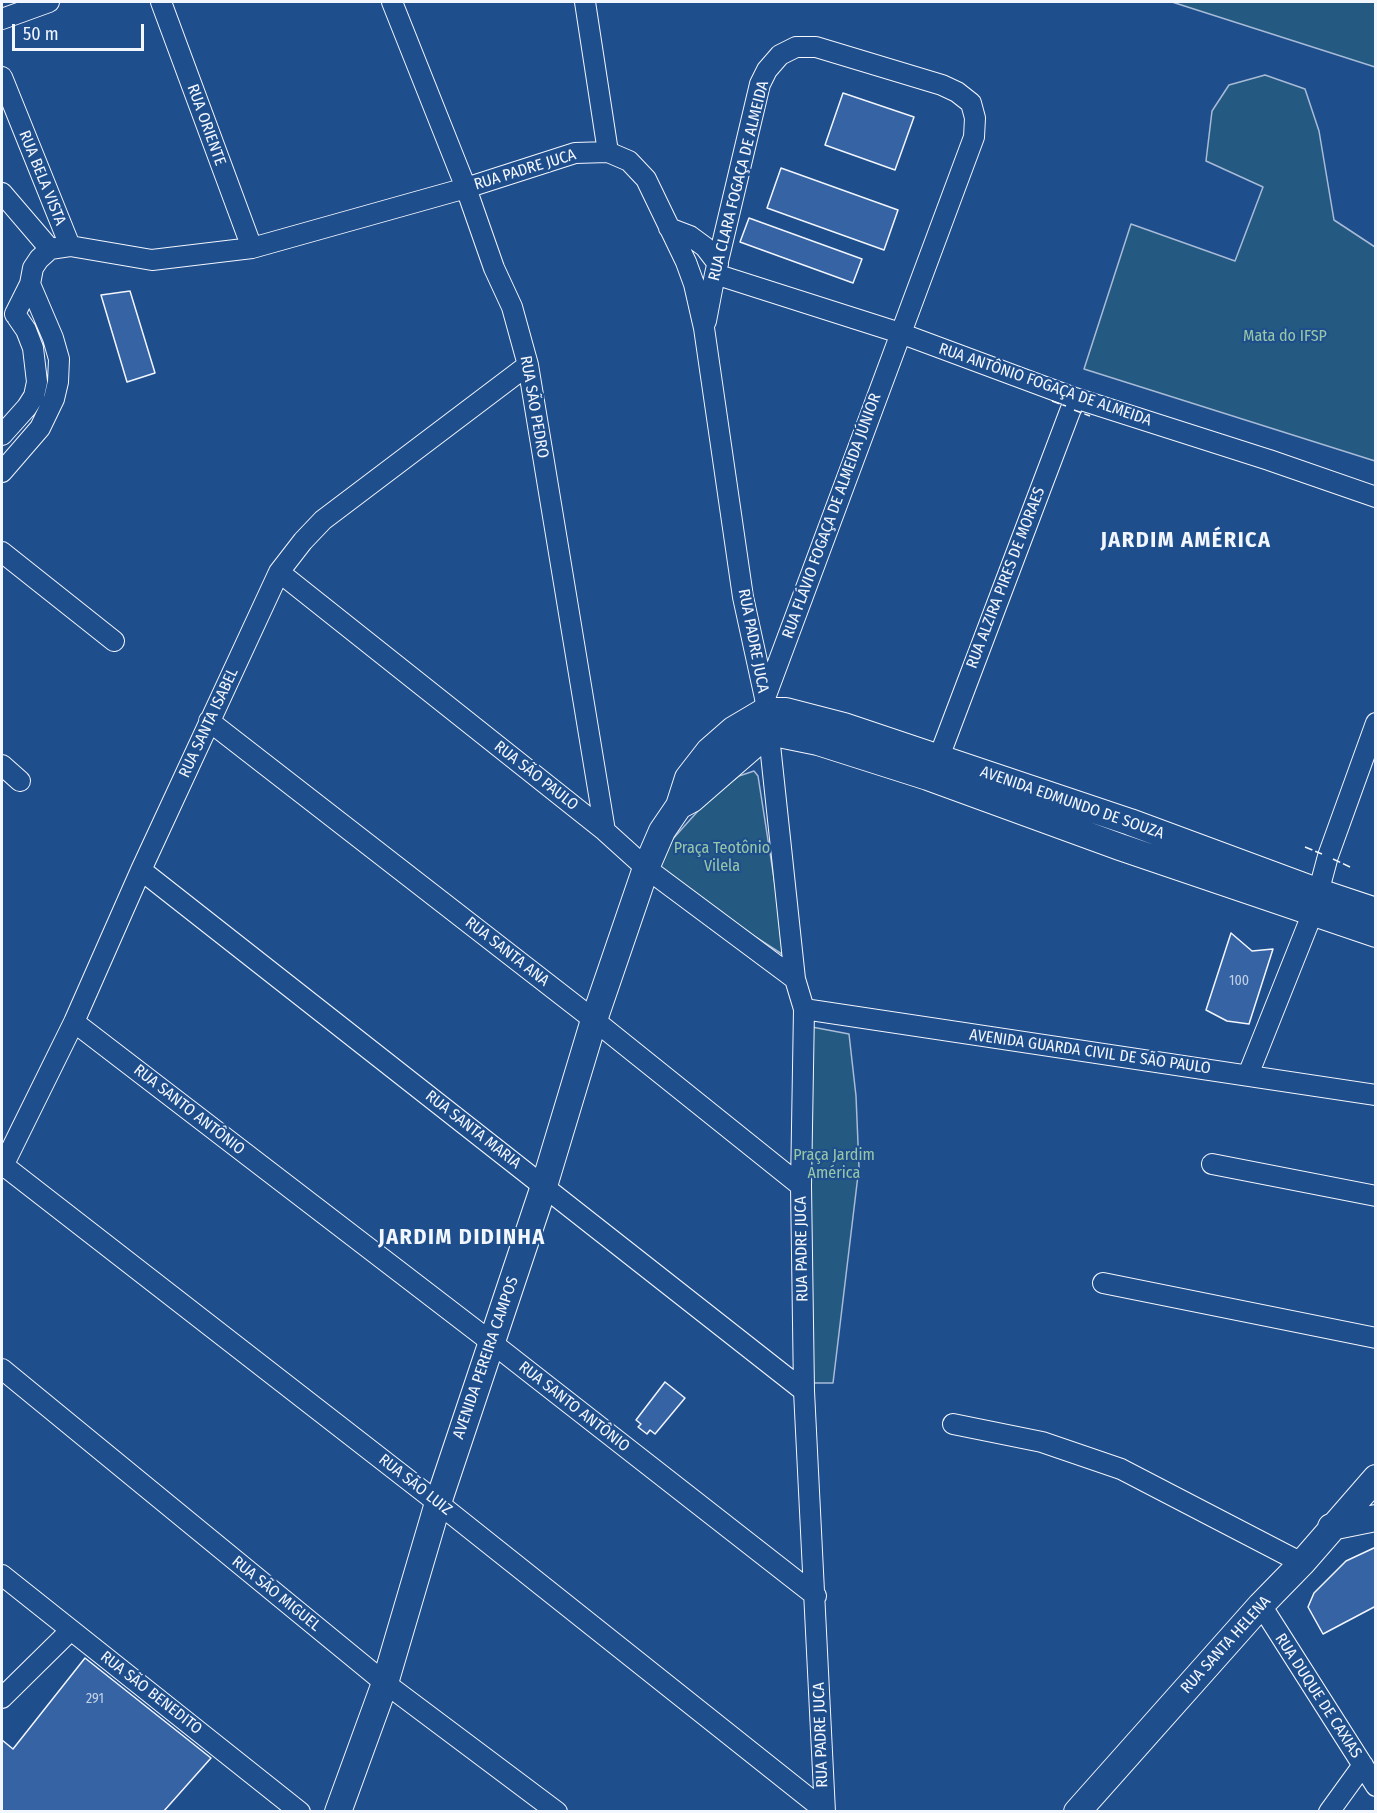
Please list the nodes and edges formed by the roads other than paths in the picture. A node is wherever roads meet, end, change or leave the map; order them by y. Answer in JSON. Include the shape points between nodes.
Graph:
{"nodes":[{"id":1,"x":49,"y":2,"type":"edge"},
{"id":2,"x":161,"y":2,"type":"edge"},
{"id":3,"x":392,"y":2,"type":"edge"},
{"id":4,"x":585,"y":2,"type":"edge"},
{"id":5,"x":2,"y":19,"type":"edge"},
{"id":6,"x":2,"y":77,"type":"edge"},
{"id":7,"x":608,"y":152,"type":"junction"},
{"id":8,"x":466,"y":188,"type":"junction"},
{"id":9,"x":2,"y":193,"type":"edge"},
{"id":10,"x":669,"y":228,"type":"junction"},
{"id":11,"x":70,"y":246,"type":"junction"},
{"id":12,"x":252,"y":248,"type":"junction"},
{"id":13,"x":50,"y":249,"type":"junction"},
{"id":14,"x":716,"y":269,"type":"junction"},
{"id":15,"x":30,"y":284,"type":"junction"},
{"id":16,"x":8,"y":316,"type":"edge"},
{"id":17,"x":704,"y":328,"type":"junction"},
{"id":18,"x":900,"y":333,"type":"junction"},
{"id":19,"x":528,"y":365,"type":"junction"},
{"id":20,"x":1075,"y":398,"type":"junction"},
{"id":21,"x":2,"y":435,"type":"edge"},
{"id":22,"x":2,"y":471,"type":"edge"},
{"id":23,"x":1376,"y":497,"type":"edge"},
{"id":24,"x":2,"y":552,"type":"edge"},
{"id":25,"x":279,"y":572,"type":"junction"},
{"id":26,"x":114,"y":641,"type":"dead end"},
{"id":27,"x":766,"y":714,"type":"junction"},
{"id":28,"x":209,"y":721,"type":"junction"},
{"id":29,"x":1376,"y":723,"type":"edge"},
{"id":30,"x":939,"y":757,"type":"junction"},
{"id":31,"x":2,"y":765,"type":"edge"},
{"id":32,"x":20,"y":781,"type":"dead end"},
{"id":33,"x":605,"y":831,"type":"junction"},
{"id":34,"x":646,"y":868,"type":"junction"},
{"id":35,"x":141,"y":870,"type":"junction"},
{"id":36,"x":1316,"y":902,"type":"junction"},
{"id":37,"x":1376,"y":911,"type":"edge"},
{"id":38,"x":1376,"y":934,"type":"edge"},
{"id":39,"x":795,"y":979,"type":"junction"},
{"id":40,"x":804,"y":1009,"type":"junction"},
{"id":41,"x":594,"y":1020,"type":"junction"},
{"id":42,"x":74,"y":1022,"type":"junction"},
{"id":43,"x":1248,"y":1075,"type":"junction"},
{"id":44,"x":1376,"y":1095,"type":"edge"},
{"id":45,"x":1212,"y":1164,"type":"dead end"},
{"id":46,"x":2,"y":1167,"type":"edge"},
{"id":47,"x":544,"y":1186,"type":"junction"},
{"id":48,"x":801,"y":1186,"type":"junction"},
{"id":49,"x":1376,"y":1196,"type":"edge"},
{"id":50,"x":1103,"y":1283,"type":"dead end"},
{"id":51,"x":1376,"y":1338,"type":"edge"},
{"id":52,"x":491,"y":1342,"type":"junction"},
{"id":53,"x":2,"y":1370,"type":"edge"},
{"id":54,"x":804,"y":1391,"type":"junction"},
{"id":55,"x":953,"y":1424,"type":"dead end"},
{"id":56,"x":1376,"y":1478,"type":"edge"},
{"id":57,"x":438,"y":1503,"type":"junction"},
{"id":58,"x":1376,"y":1518,"type":"edge"},
{"id":59,"x":1330,"y":1527,"type":"junction"},
{"id":60,"x":1302,"y":1563,"type":"junction"},
{"id":61,"x":2,"y":1575,"type":"edge"},
{"id":62,"x":816,"y":1596,"type":"junction"},
{"id":63,"x":1261,"y":1605,"type":"junction"},
{"id":64,"x":71,"y":1630,"type":"junction"},
{"id":65,"x":385,"y":1683,"type":"junction"},
{"id":66,"x":2,"y":1698,"type":"edge"},
{"id":67,"x":1363,"y":1765,"type":"junction"},
{"id":68,"x":1376,"y":1786,"type":"edge"},
{"id":69,"x":825,"y":1811,"type":"edge"},
{"id":70,"x":300,"y":1812,"type":"edge"},
{"id":71,"x":338,"y":1812,"type":"edge"},
{"id":72,"x":557,"y":1812,"type":"edge"},
{"id":73,"x":1077,"y":1812,"type":"edge"},
{"id":74,"x":1329,"y":1812,"type":"edge"}],
"edges":[{"from":1,"to":5,"type":"street"},
{"from":2,"to":12,"type":"street","name":"RUA ORIENTE"},
{"from":3,"to":8,"type":"street","name":"RUA SÃO PEDRO"},
{"from":4,"to":7,"type":"street"},
{"from":6,"to":11,"type":"street","name":"RUA BELA VISTA"},
{"from":7,"to":8,"type":"street","name":"RUA PADRE JUCA","via":[[575,153]]},
{"from":7,"to":10,"type":"street","name":"RUA PADRE JUCA","via":[[629,161],[646,179]]},
{"from":8,"to":12,"type":"street","name":"RUA PADRE JUCA"},
{"from":8,"to":19,"type":"street","name":"RUA SÃO PEDRO","via":[[512,307]]},
{"from":9,"to":13,"type":"street"},
{"from":10,"to":14,"type":"street","via":[[705,247]]},
{"from":10,"to":17,"type":"street","name":"RUA PADRE JUCA","via":[[694,284]]},
{"from":11,"to":12,"type":"street","name":"RUA PADRE JUCA","via":[[152,260]]},
{"from":11,"to":13,"type":"street","name":"RUA PADRE JUCA"},
{"from":13,"to":15,"type":"street","via":[[33,268]]},
{"from":14,"to":17,"type":"street","name":"RUA CLARA FOGAÇA DE ALMEIDA"},
{"from":14,"to":18,"type":"street","name":"RUA ANTÔNIO FOGAÇA DE ALMEIDA"},
{"from":14,"to":18,"type":"street","name":"RUA CLARA FOGAÇA DE ALMEIDA","via":[[760,84],[780,55],[796,47],[816,47],[942,85],[971,103],[974,137]]},
{"from":15,"to":16,"type":"street"},
{"from":15,"to":22,"type":"street","via":[[59,359],[58,382],[40,428]]},
{"from":16,"to":21,"type":"street","via":[[26,330],[33,348],[37,382],[34,396]]},
{"from":17,"to":27,"type":"street","name":"RUA PADRE JUCA","via":[[743,597]]},
{"from":18,"to":20,"type":"street","name":"RUA ANTÔNIO FOGAÇA DE ALMEIDA"},
{"from":18,"to":27,"type":"street","name":"RUA FLÁVIO FOGAÇA DE ALMEIDA JÚNIOR"},
{"from":19,"to":25,"type":"street","name":"RUA SANTA ISABEL","via":[[323,520]]},
{"from":19,"to":33,"type":"street","name":"RUA SÃO PEDRO"},
{"from":20,"to":23,"type":"street","name":"RUA ANTÔNIO FOGAÇA DE ALMEIDA"},
{"from":20,"to":30,"type":"street","name":"RUA ALZIRA PIRES DE MORAES"},
{"from":24,"to":26,"type":"street"},
{"from":25,"to":28,"type":"street","name":"RUA SANTA ISABEL"},
{"from":25,"to":33,"type":"street","name":"RUA SÃO PAULO"},
{"from":27,"to":30,"type":"main road","name":"AVENIDA EDMUNDO DE SOUZA","via":[[786,711]]},
{"from":27,"to":34,"type":"main road","name":"AVENIDA PEREIRA CAMPOS","via":[[733,730],[709,751],[688,778],[679,806],[662,831]]},
{"from":27,"to":36,"type":"main road","name":"AVENIDA EDMUNDO DE SOUZA","via":[[818,742],[928,777],[1120,847]]},
{"from":27,"to":39,"type":"street","name":"RUA PADRE JUCA"},
{"from":28,"to":35,"type":"street","name":"RUA SANTA ISABEL"},
{"from":28,"to":41,"type":"street","name":"RUA SANTA ANA"},
{"from":29,"to":36,"type":"street","via":[[1328,856]]},
{"from":30,"to":36,"type":"main road","name":"AVENIDA EDMUNDO DE SOUZA","via":[[1130,822]]},
{"from":31,"to":32,"type":"street"},
{"from":33,"to":34,"type":"street","name":"RUA SÃO PAULO"},
{"from":34,"to":39,"type":"street","name":"RUA SÃO PAULO"},
{"from":34,"to":41,"type":"main road","name":"AVENIDA PEREIRA CAMPOS"},
{"from":35,"to":42,"type":"street","name":"RUA SANTA ISABEL"},
{"from":35,"to":47,"type":"street","name":"RUA SANTA MARIA"},
{"from":36,"to":37,"type":"main road","name":"AVENIDA EDMUNDO DE SOUZA"},
{"from":36,"to":38,"type":"main road","name":"AVENIDA EDMUNDO DE SOUZA"},
{"from":36,"to":43,"type":"street"},
{"from":39,"to":40,"type":"street","name":"RUA PADRE JUCA"},
{"from":40,"to":43,"type":"street","name":"AVENIDA GUARDA CIVIL DE SÃO PAULO"},
{"from":40,"to":48,"type":"street","name":"RUA PADRE JUCA"},
{"from":41,"to":47,"type":"main road","name":"AVENIDA PEREIRA CAMPOS"},
{"from":41,"to":48,"type":"street","name":"RUA SANTA ANA"},
{"from":42,"to":46,"type":"street","name":"RUA SANTA ISABEL"},
{"from":42,"to":52,"type":"street","name":"RUA SANTO ANTÔNIO"},
{"from":43,"to":44,"type":"street","name":"AVENIDA GUARDA CIVIL DE SÃO PAULO"},
{"from":45,"to":49,"type":"street"},
{"from":46,"to":57,"type":"street","name":"RUA SÃO LUIZ"},
{"from":47,"to":52,"type":"main road","name":"AVENIDA PEREIRA CAMPOS"},
{"from":47,"to":54,"type":"street","name":"RUA SANTA MARIA"},
{"from":48,"to":54,"type":"street","name":"RUA PADRE JUCA"},
{"from":50,"to":51,"type":"street"},
{"from":52,"to":57,"type":"main road","name":"AVENIDA PEREIRA CAMPOS"},
{"from":52,"to":62,"type":"street","name":"RUA SANTO ANTÔNIO"},
{"from":53,"to":65,"type":"street","name":"RUA SÃO MIGUEL"},
{"from":54,"to":62,"type":"street","name":"RUA PADRE JUCA"},
{"from":55,"to":60,"type":"street","via":[[1042,1442],[1121,1469]]},
{"from":56,"to":59,"type":"main road","name":"RUA SANTA HELENA"},
{"from":57,"to":65,"type":"main road","name":"AVENIDA PEREIRA CAMPOS"},
{"from":57,"to":69,"type":"street","name":"RUA SÃO LUIZ"},
{"from":58,"to":59,"type":"main road"},
{"from":59,"to":60,"type":"main road","name":"RUA SANTA HELENA"},
{"from":60,"to":63,"type":"main road","name":"RUA SANTA HELENA"},
{"from":61,"to":64,"type":"street","name":"RUA SÃO BENEDITO"},
{"from":62,"to":69,"type":"street","name":"RUA PADRE JUCA"},
{"from":63,"to":67,"type":"street","name":"RUA DUQUE DE CAXIAS"},
{"from":63,"to":73,"type":"main road","name":"RUA SANTA HELENA"},
{"from":64,"to":66,"type":"street"},
{"from":64,"to":70,"type":"street","name":"RUA SÃO BENEDITO"},
{"from":65,"to":71,"type":"main road","name":"AVENIDA PEREIRA CAMPOS"},
{"from":65,"to":72,"type":"street","name":"RUA SÃO MIGUEL"},
{"from":67,"to":68,"type":"street","name":"RUA DUQUE DE CAXIAS"},
{"from":67,"to":74,"type":"street"}]}
